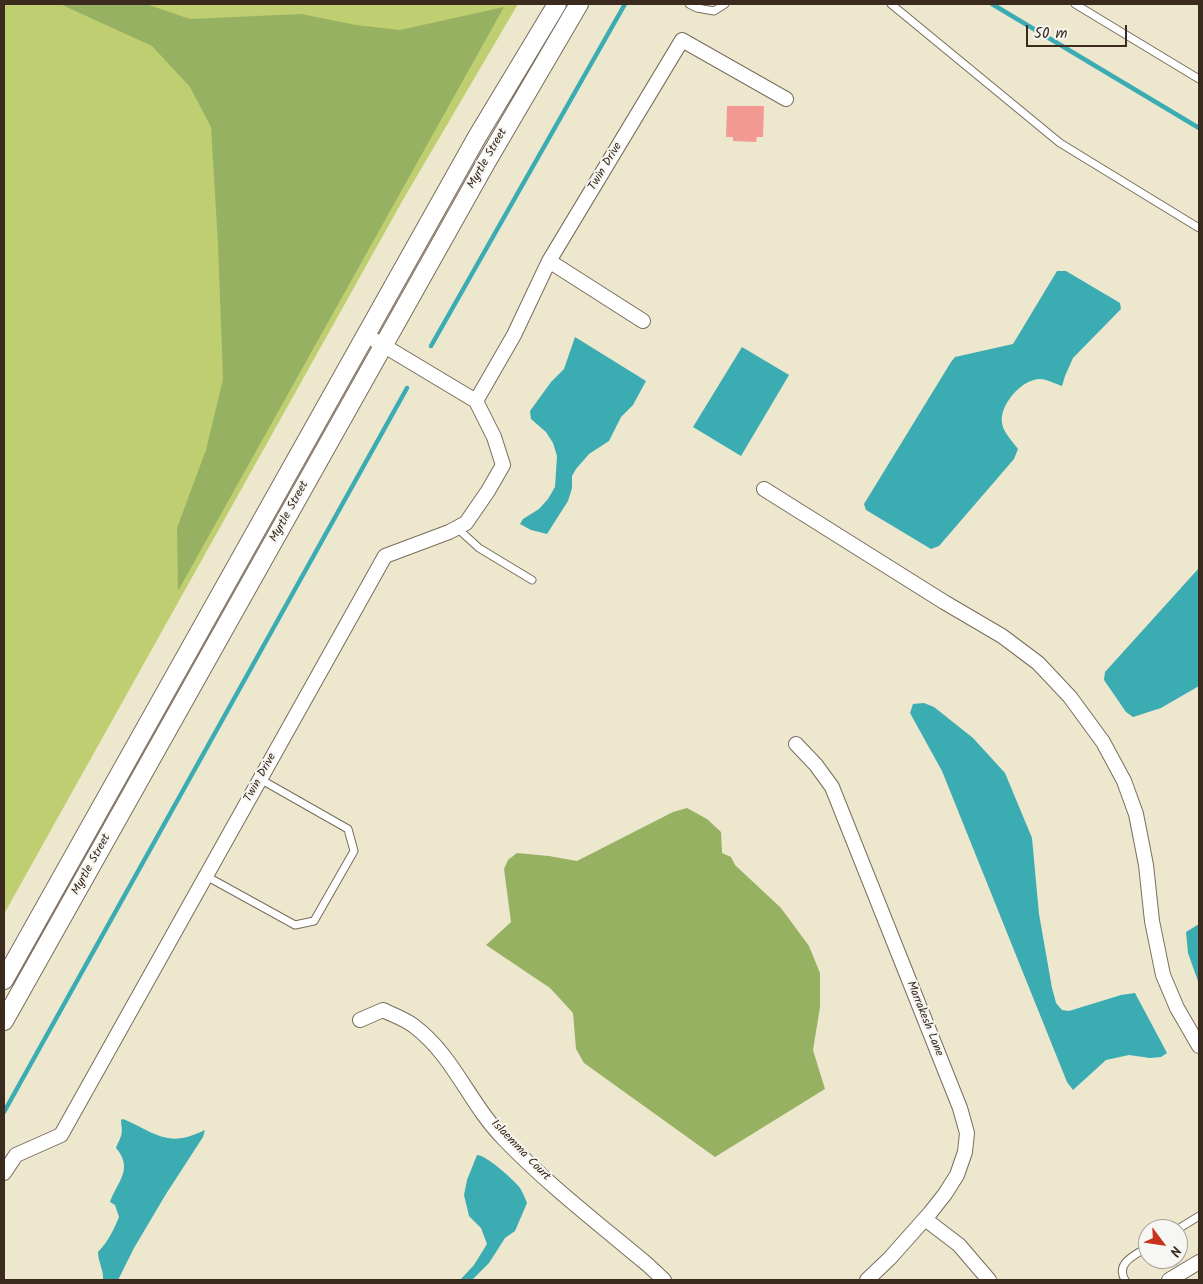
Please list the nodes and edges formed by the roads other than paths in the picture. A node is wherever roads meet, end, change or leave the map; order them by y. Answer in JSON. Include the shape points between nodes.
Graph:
{"nodes":[{"id":1,"x":556,"y":4,"type":"edge"},
{"id":2,"x":579,"y":4,"type":"edge"},
{"id":3,"x":689,"y":4,"type":"edge"},
{"id":4,"x":725,"y":4,"type":"edge"},
{"id":5,"x":891,"y":4,"type":"edge"},
{"id":6,"x":1075,"y":4,"type":"edge"},
{"id":7,"x":1199,"y":79,"type":"edge"},
{"id":8,"x":786,"y":99,"type":"dead end"},
{"id":9,"x":1199,"y":228,"type":"edge"},
{"id":10,"x":549,"y":262,"type":"junction"},
{"id":11,"x":643,"y":321,"type":"dead end"},
{"id":12,"x":366,"y":335,"type":"junction"},
{"id":13,"x":384,"y":345,"type":"junction"},
{"id":14,"x":476,"y":401,"type":"junction"},
{"id":15,"x":764,"y":489,"type":"dead end"},
{"id":16,"x":456,"y":528,"type":"junction"},
{"id":17,"x":532,"y":580,"type":"dead end"},
{"id":18,"x":796,"y":744,"type":"dead end"},
{"id":19,"x":260,"y":779,"type":"junction"},
{"id":20,"x":206,"y":876,"type":"junction"},
{"id":21,"x":4,"y":980,"type":"edge"},
{"id":22,"x":360,"y":1020,"type":"dead end"},
{"id":23,"x":4,"y":1021,"type":"edge"},
{"id":24,"x":1199,"y":1046,"type":"edge"},
{"id":25,"x":4,"y":1174,"type":"edge"},
{"id":26,"x":1199,"y":1216,"type":"edge"},
{"id":27,"x":925,"y":1219,"type":"junction"},
{"id":28,"x":1188,"y":1223,"type":"edge"},
{"id":29,"x":1138,"y":1253,"type":"edge"},
{"id":30,"x":1199,"y":1262,"type":"edge"},
{"id":31,"x":664,"y":1280,"type":"edge"},
{"id":32,"x":866,"y":1280,"type":"edge"},
{"id":33,"x":989,"y":1280,"type":"edge"},
{"id":34,"x":1125,"y":1280,"type":"edge"},
{"id":35,"x":1169,"y":1280,"type":"edge"}],
"edges":[{"from":1,"to":12,"type":"street","name":"Myrtle Street"},
{"from":2,"to":13,"type":"street","name":"Myrtle Street"},
{"from":3,"to":4,"type":"lane","via":[[714,11]]},
{"from":5,"to":9,"type":"lane","via":[[1060,143]]},
{"from":6,"to":7,"type":"lane"},
{"from":8,"to":10,"type":"street","name":"Twin Drive","via":[[682,40]]},
{"from":10,"to":11,"type":"street"},
{"from":10,"to":14,"type":"street","name":"Twin Drive","via":[[514,335]]},
{"from":12,"to":13,"type":"street"},
{"from":12,"to":21,"type":"street","name":"Myrtle Street"},
{"from":13,"to":14,"type":"street"},
{"from":13,"to":23,"type":"street","name":"Myrtle Street"},
{"from":14,"to":16,"type":"street","name":"Twin Drive","via":[[494,437],[503,465],[466,523]]},
{"from":15,"to":24,"type":"street","via":[[1002,636],[1038,664],[1070,697],[1103,742],[1124,781],[1136,814],[1152,921],[1164,975],[1177,1008]]},
{"from":16,"to":17,"type":"lane","via":[[480,548]]},
{"from":16,"to":19,"type":"street","name":"Twin Drive","via":[[386,556]]},
{"from":18,"to":27,"type":"street","name":"Marrakesh Lane","via":[[832,788],[960,1108],[967,1133],[957,1175]]},
{"from":19,"to":20,"type":"street","name":"Twin Drive"},
{"from":19,"to":20,"type":"lane","via":[[348,829],[354,851],[314,921],[295,925]]},
{"from":20,"to":25,"type":"street","name":"Twin Drive","via":[[61,1134],[16,1155]]},
{"from":22,"to":31,"type":"street","name":"Islaemma Court","via":[[383,1010],[412,1024],[446,1058],[501,1136],[533,1168]]},
{"from":26,"to":28,"type":"lane"},
{"from":27,"to":32,"type":"street","name":"Marrakesh Lane"},
{"from":27,"to":33,"type":"street","via":[[959,1245]]},
{"from":29,"to":34,"type":"lane","via":[[1123,1265],[1121,1274]]},
{"from":30,"to":35,"type":"street"}]}
